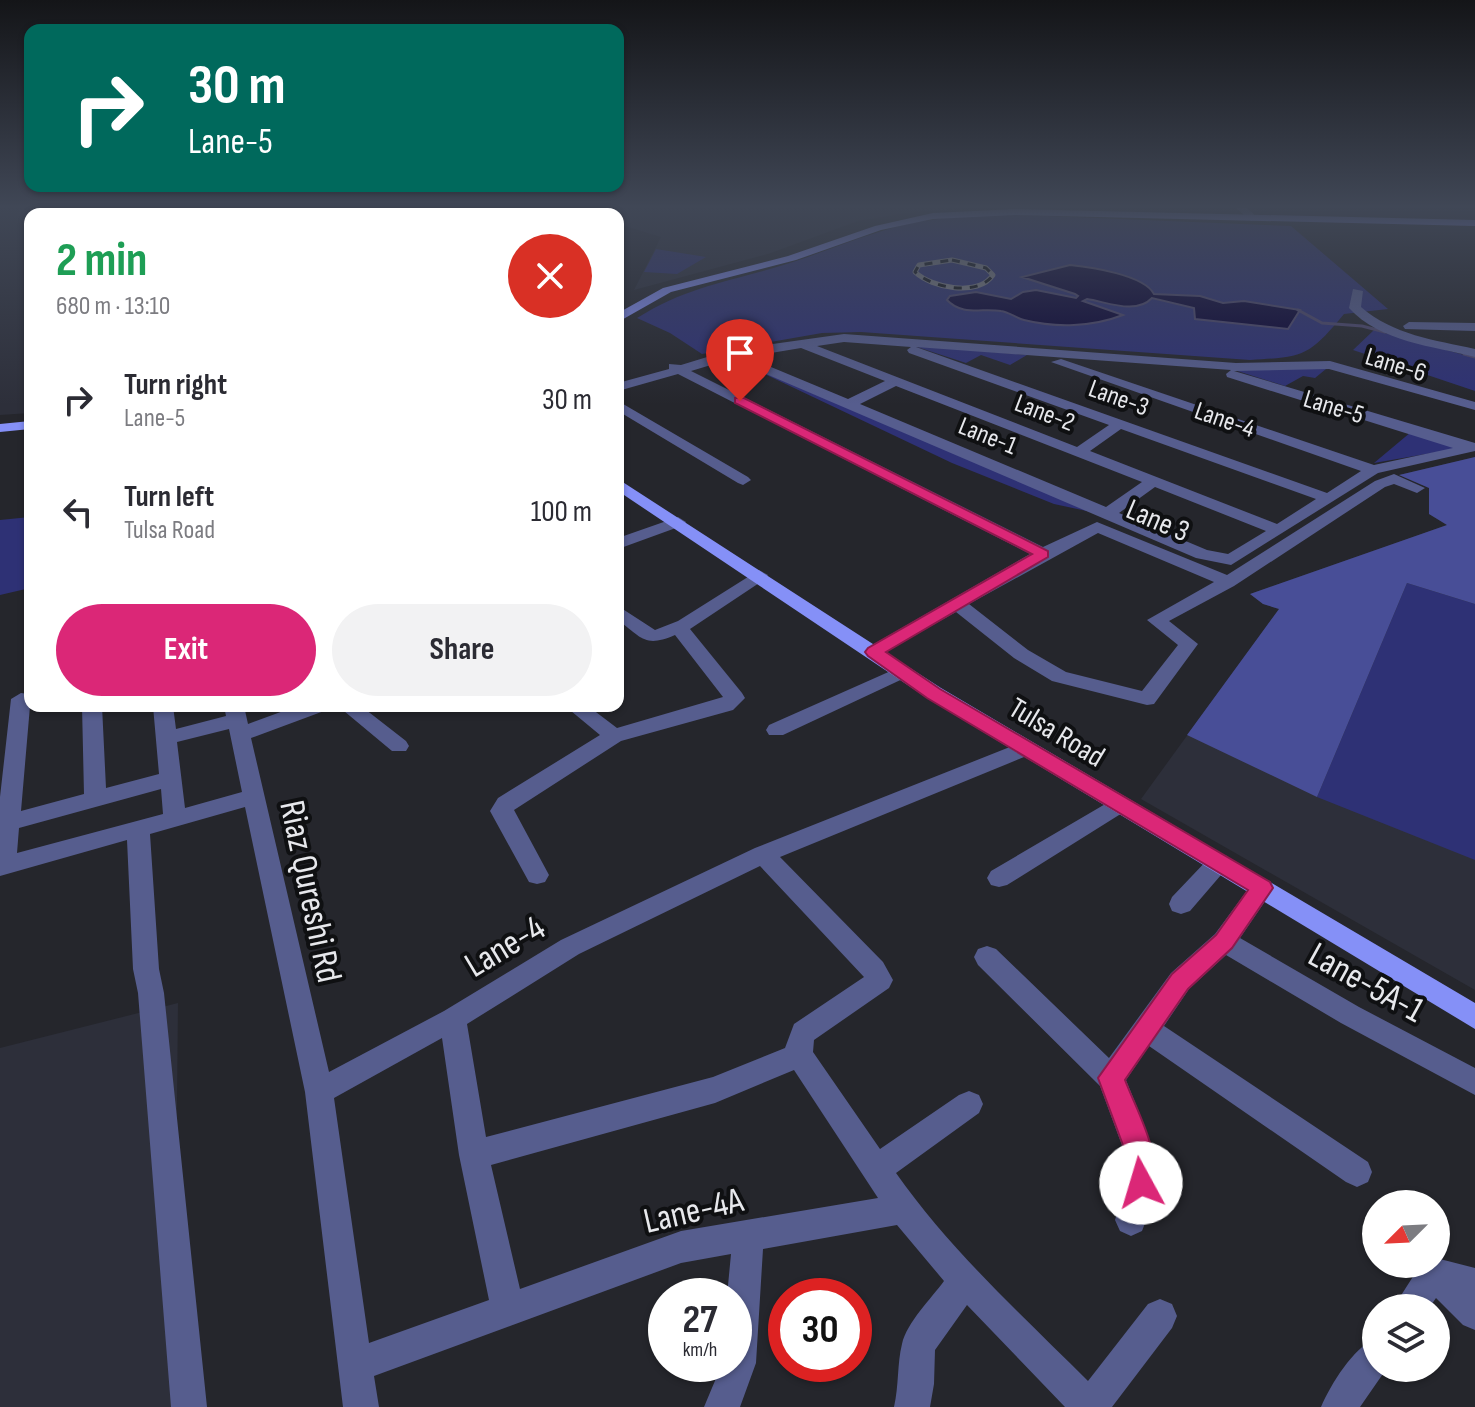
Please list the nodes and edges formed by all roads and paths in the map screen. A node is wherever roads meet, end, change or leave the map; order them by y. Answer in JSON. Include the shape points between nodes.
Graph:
{"nodes":[{"id":1,"x":708,"y":274,"type":"edge"},
{"id":2,"x":728,"y":274,"type":"edge"},
{"id":3,"x":638,"y":291,"type":"dead end"},
{"id":4,"x":1357,"y":291,"type":"dead end"},
{"id":5,"x":624,"y":314,"type":"edge"},
{"id":6,"x":1409,"y":326,"type":"dead end"},
{"id":7,"x":1475,"y":327,"type":"edge"},
{"id":8,"x":894,"y":340,"type":"junction"},
{"id":9,"x":796,"y":342,"type":"junction"},
{"id":10,"x":1036,"y":350,"type":"junction"},
{"id":11,"x":1475,"y":353,"type":"edge"},
{"id":12,"x":730,"y":354,"type":"junction"},
{"id":13,"x":1310,"y":362,"type":"junction"},
{"id":14,"x":1203,"y":363,"type":"junction"},
{"id":15,"x":675,"y":368,"type":"junction"},
{"id":16,"x":624,"y":379,"type":"edge"},
{"id":17,"x":895,"y":381,"type":"junction"},
{"id":18,"x":624,"y":385,"type":"edge"},
{"id":19,"x":1475,"y":404,"type":"edge"},
{"id":20,"x":847,"y":405,"type":"junction"},
{"id":21,"x":624,"y":409,"type":"edge"},
{"id":22,"x":1475,"y":413,"type":"edge"},
{"id":23,"x":1121,"y":423,"type":"junction"},
{"id":24,"x":24,"y":426,"type":"edge"},
{"id":25,"x":0,"y":428,"type":"edge"},
{"id":26,"x":24,"y":433,"type":"edge"},
{"id":27,"x":0,"y":435,"type":"edge"},
{"id":28,"x":1473,"y":447,"type":"edge"},
{"id":29,"x":1078,"y":453,"type":"junction"},
{"id":30,"x":1373,"y":470,"type":"junction"},
{"id":31,"x":743,"y":480,"type":"dead end"},
{"id":32,"x":1152,"y":482,"type":"junction"},
{"id":33,"x":624,"y":488,"type":"edge"},
{"id":34,"x":1417,"y":488,"type":"dead end"},
{"id":35,"x":1330,"y":499,"type":"junction"},
{"id":36,"x":1108,"y":513,"type":"junction"},
{"id":37,"x":678,"y":522,"type":"junction"},
{"id":38,"x":1278,"y":530,"type":"junction"},
{"id":39,"x":624,"y":542,"type":"edge"},
{"id":40,"x":1043,"y":554,"type":"junction"},
{"id":41,"x":759,"y":575,"type":"junction"},
{"id":42,"x":1228,"y":582,"type":"junction"},
{"id":43,"x":957,"y":604,"type":"junction"},
{"id":44,"x":624,"y":616,"type":"edge"},
{"id":45,"x":678,"y":627,"type":"junction"},
{"id":46,"x":874,"y":652,"type":"junction"},
{"id":47,"x":902,"y":672,"type":"junction"},
{"id":48,"x":17,"y":700,"type":"edge"},
{"id":49,"x":92,"y":712,"type":"edge"},
{"id":50,"x":164,"y":712,"type":"edge"},
{"id":51,"x":283,"y":712,"type":"edge"},
{"id":52,"x":356,"y":712,"type":"edge"},
{"id":53,"x":583,"y":712,"type":"edge"},
{"id":54,"x":238,"y":720,"type":"edge"},
{"id":55,"x":776,"y":730,"type":"dead end"},
{"id":56,"x":614,"y":736,"type":"junction"},
{"id":57,"x":167,"y":738,"type":"junction"},
{"id":58,"x":399,"y":746,"type":"dead end"},
{"id":59,"x":1027,"y":748,"type":"junction"},
{"id":60,"x":171,"y":778,"type":"junction"},
{"id":61,"x":6,"y":781,"type":"edge"},
{"id":62,"x":254,"y":797,"type":"junction"},
{"id":63,"x":95,"y":799,"type":"junction"},
{"id":64,"x":1119,"y":804,"type":"junction"},
{"id":65,"x":175,"y":820,"type":"junction"},
{"id":66,"x":8,"y":823,"type":"junction"},
{"id":67,"x":138,"y":830,"type":"junction"},
{"id":68,"x":763,"y":854,"type":"junction"},
{"id":69,"x":1219,"y":862,"type":"junction"},
{"id":70,"x":2,"y":866,"type":"edge"},
{"id":71,"x":537,"y":875,"type":"dead end"},
{"id":72,"x":999,"y":878,"type":"dead end"},
{"id":73,"x":1262,"y":888,"type":"junction"},
{"id":74,"x":1181,"y":904,"type":"dead end"},
{"id":75,"x":1224,"y":941,"type":"junction"},
{"id":76,"x":987,"y":957,"type":"dead end"},
{"id":77,"x":1475,"y":1017,"type":"edge"},
{"id":78,"x":453,"y":1019,"type":"junction"},
{"id":79,"x":1145,"y":1028,"type":"junction"},
{"id":80,"x":799,"y":1055,"type":"junction"},
{"id":81,"x":1111,"y":1078,"type":"junction"},
{"id":82,"x":1475,"y":1082,"type":"edge"},
{"id":83,"x":319,"y":1092,"type":"junction"},
{"id":84,"x":969,"y":1104,"type":"dead end"},
{"id":85,"x":474,"y":1155,"type":"junction"},
{"id":86,"x":876,"y":1169,"type":"junction"},
{"id":87,"x":1357,"y":1172,"type":"dead end"},
{"id":88,"x":903,"y":1209,"type":"junction"},
{"id":89,"x":1131,"y":1220,"type":"dead end"},
{"id":90,"x":748,"y":1236,"type":"junction"},
{"id":91,"x":1450,"y":1277,"type":"edge"},
{"id":92,"x":1439,"y":1278,"type":"edge"},
{"id":93,"x":965,"y":1280,"type":"junction"},
{"id":94,"x":1475,"y":1284,"type":"edge"},
{"id":95,"x":508,"y":1310,"type":"junction"},
{"id":96,"x":1475,"y":1313,"type":"edge"},
{"id":97,"x":1160,"y":1316,"type":"dead end"},
{"id":98,"x":357,"y":1365,"type":"junction"},
{"id":99,"x":1362,"y":1375,"type":"edge"},
{"id":100,"x":189,"y":1407,"type":"edge"},
{"id":101,"x":361,"y":1407,"type":"edge"},
{"id":102,"x":722,"y":1407,"type":"edge"},
{"id":103,"x":912,"y":1407,"type":"edge"},
{"id":104,"x":1089,"y":1407,"type":"edge"},
{"id":105,"x":1339,"y":1407,"type":"edge"}],
"edges":[{"from":1,"to":3,"type":"main road"},
{"from":2,"to":5,"type":"main road","via":[[660,293]]},
{"from":4,"to":11,"type":"street","via":[[1355,308],[1373,323]]},
{"from":6,"to":7,"type":"street"},
{"from":8,"to":9,"type":"street","via":[[844,334]]},
{"from":8,"to":10,"type":"street"},
{"from":8,"to":23,"type":"street","name":"Lane-3"},
{"from":9,"to":12,"type":"street"},
{"from":9,"to":17,"type":"street","name":"Lane-2"},
{"from":10,"to":14,"type":"street"},
{"from":10,"to":30,"type":"street","name":"Lane-4"},
{"from":12,"to":15,"type":"street"},
{"from":12,"to":20,"type":"street","name":"Lane-1"},
{"from":13,"to":14,"type":"street"},
{"from":13,"to":19,"type":"street"},
{"from":13,"to":22,"type":"street","name":"Lane-6"},
{"from":14,"to":28,"type":"street","name":"Lane-5"},
{"from":15,"to":16,"type":"street"},
{"from":15,"to":18,"type":"street"},
{"from":15,"to":40,"type":"street"},
{"from":17,"to":20,"type":"street"},
{"from":17,"to":29,"type":"street","name":"Lane-2"},
{"from":20,"to":36,"type":"street","name":"Lane-1"},
{"from":21,"to":31,"type":"street"},
{"from":23,"to":29,"type":"street"},
{"from":23,"to":35,"type":"street","name":"Lane-3"},
{"from":24,"to":25,"type":"main road"},
{"from":26,"to":27,"type":"main road"},
{"from":28,"to":30,"type":"street"},
{"from":29,"to":32,"type":"street","name":"Lane-2"},
{"from":30,"to":35,"type":"street"},
{"from":32,"to":36,"type":"street"},
{"from":32,"to":38,"type":"street","name":"Lane-2"},
{"from":33,"to":37,"type":"main road","name":"Tulsa Road"},
{"from":34,"to":42,"type":"street","via":[[1394,479],[1380,484]]},
{"from":35,"to":38,"type":"street"},
{"from":36,"to":38,"type":"street","name":"Lane-1","via":[[1202,554],[1231,560]]},
{"from":37,"to":39,"type":"street"},
{"from":37,"to":41,"type":"main road","name":"Tulsa Road"},
{"from":40,"to":42,"type":"street","name":"Lane 3","via":[[1097,527]]},
{"from":40,"to":43,"type":"street","name":"Lane 3"},
{"from":41,"to":45,"type":"street"},
{"from":41,"to":46,"type":"main road","name":"Tulsa Road"},
{"from":42,"to":43,"type":"street","via":[[1156,620],[1189,644],[1147,699],[1059,677]]},
{"from":43,"to":46,"type":"street","name":"Lane 3"},
{"from":44,"to":45,"type":"street","via":[[653,638]]},
{"from":45,"to":56,"type":"street","via":[[735,698]]},
{"from":46,"to":47,"type":"main road","name":"Tulsa Road"},
{"from":47,"to":55,"type":"street"},
{"from":47,"to":59,"type":"main road","name":"Tulsa Road"},
{"from":48,"to":61,"type":"street"},
{"from":49,"to":63,"type":"street"},
{"from":50,"to":57,"type":"street"},
{"from":51,"to":54,"type":"street"},
{"from":52,"to":58,"type":"street"},
{"from":53,"to":56,"type":"street"},
{"from":54,"to":57,"type":"street"},
{"from":54,"to":62,"type":"street","name":"Riaz Qureshi Rd"},
{"from":56,"to":71,"type":"street","via":[[501,811]]},
{"from":57,"to":60,"type":"street"},
{"from":59,"to":64,"type":"main road","name":"Tulsa Road"},
{"from":59,"to":68,"type":"street","name":"Lane-4"},
{"from":60,"to":63,"type":"street"},
{"from":60,"to":65,"type":"street"},
{"from":61,"to":66,"type":"street"},
{"from":62,"to":65,"type":"street"},
{"from":62,"to":83,"type":"street","name":"Riaz Qureshi Rd"},
{"from":63,"to":66,"type":"street"},
{"from":64,"to":69,"type":"main road","name":"Tulsa Road"},
{"from":64,"to":72,"type":"street"},
{"from":65,"to":67,"type":"street"},
{"from":66,"to":70,"type":"street"},
{"from":67,"to":70,"type":"street"},
{"from":67,"to":100,"type":"street","via":[[146,969]]},
{"from":68,"to":78,"type":"street","name":"Lane-4","via":[[570,947]]},
{"from":68,"to":80,"type":"street","via":[[880,980],[804,1032]]},
{"from":69,"to":73,"type":"main road","name":"Tulsa Road"},
{"from":69,"to":74,"type":"street"},
{"from":73,"to":75,"type":"street"},
{"from":73,"to":77,"type":"main road","name":"Tulsa Road"},
{"from":75,"to":79,"type":"street","via":[[1180,981]]},
{"from":75,"to":82,"type":"street","name":"Lane-5A-1"},
{"from":76,"to":81,"type":"street"},
{"from":78,"to":83,"type":"street","name":"Lane-4"},
{"from":78,"to":85,"type":"street"},
{"from":79,"to":81,"type":"street"},
{"from":79,"to":87,"type":"street"},
{"from":80,"to":85,"type":"street","via":[[715,1090]]},
{"from":80,"to":86,"type":"street"},
{"from":81,"to":89,"type":"street","via":[[1138,1148],[1141,1183]]},
{"from":83,"to":98,"type":"street"},
{"from":84,"to":86,"type":"street"},
{"from":85,"to":95,"type":"street"},
{"from":86,"to":88,"type":"street"},
{"from":88,"to":90,"type":"street","name":"Lane-4A"},
{"from":88,"to":93,"type":"street"},
{"from":90,"to":95,"type":"street","name":"Lane-4A","via":[[681,1247]]},
{"from":90,"to":102,"type":"street","via":[[741,1352]]},
{"from":91,"to":94,"type":"street"},
{"from":92,"to":96,"type":"street"},
{"from":93,"to":103,"type":"street","via":[[918,1345]]},
{"from":93,"to":104,"type":"street"},
{"from":95,"to":98,"type":"street","name":"Lane-4A"},
{"from":97,"to":104,"type":"street"},
{"from":98,"to":101,"type":"street"},
{"from":99,"to":105,"type":"street"}]}
